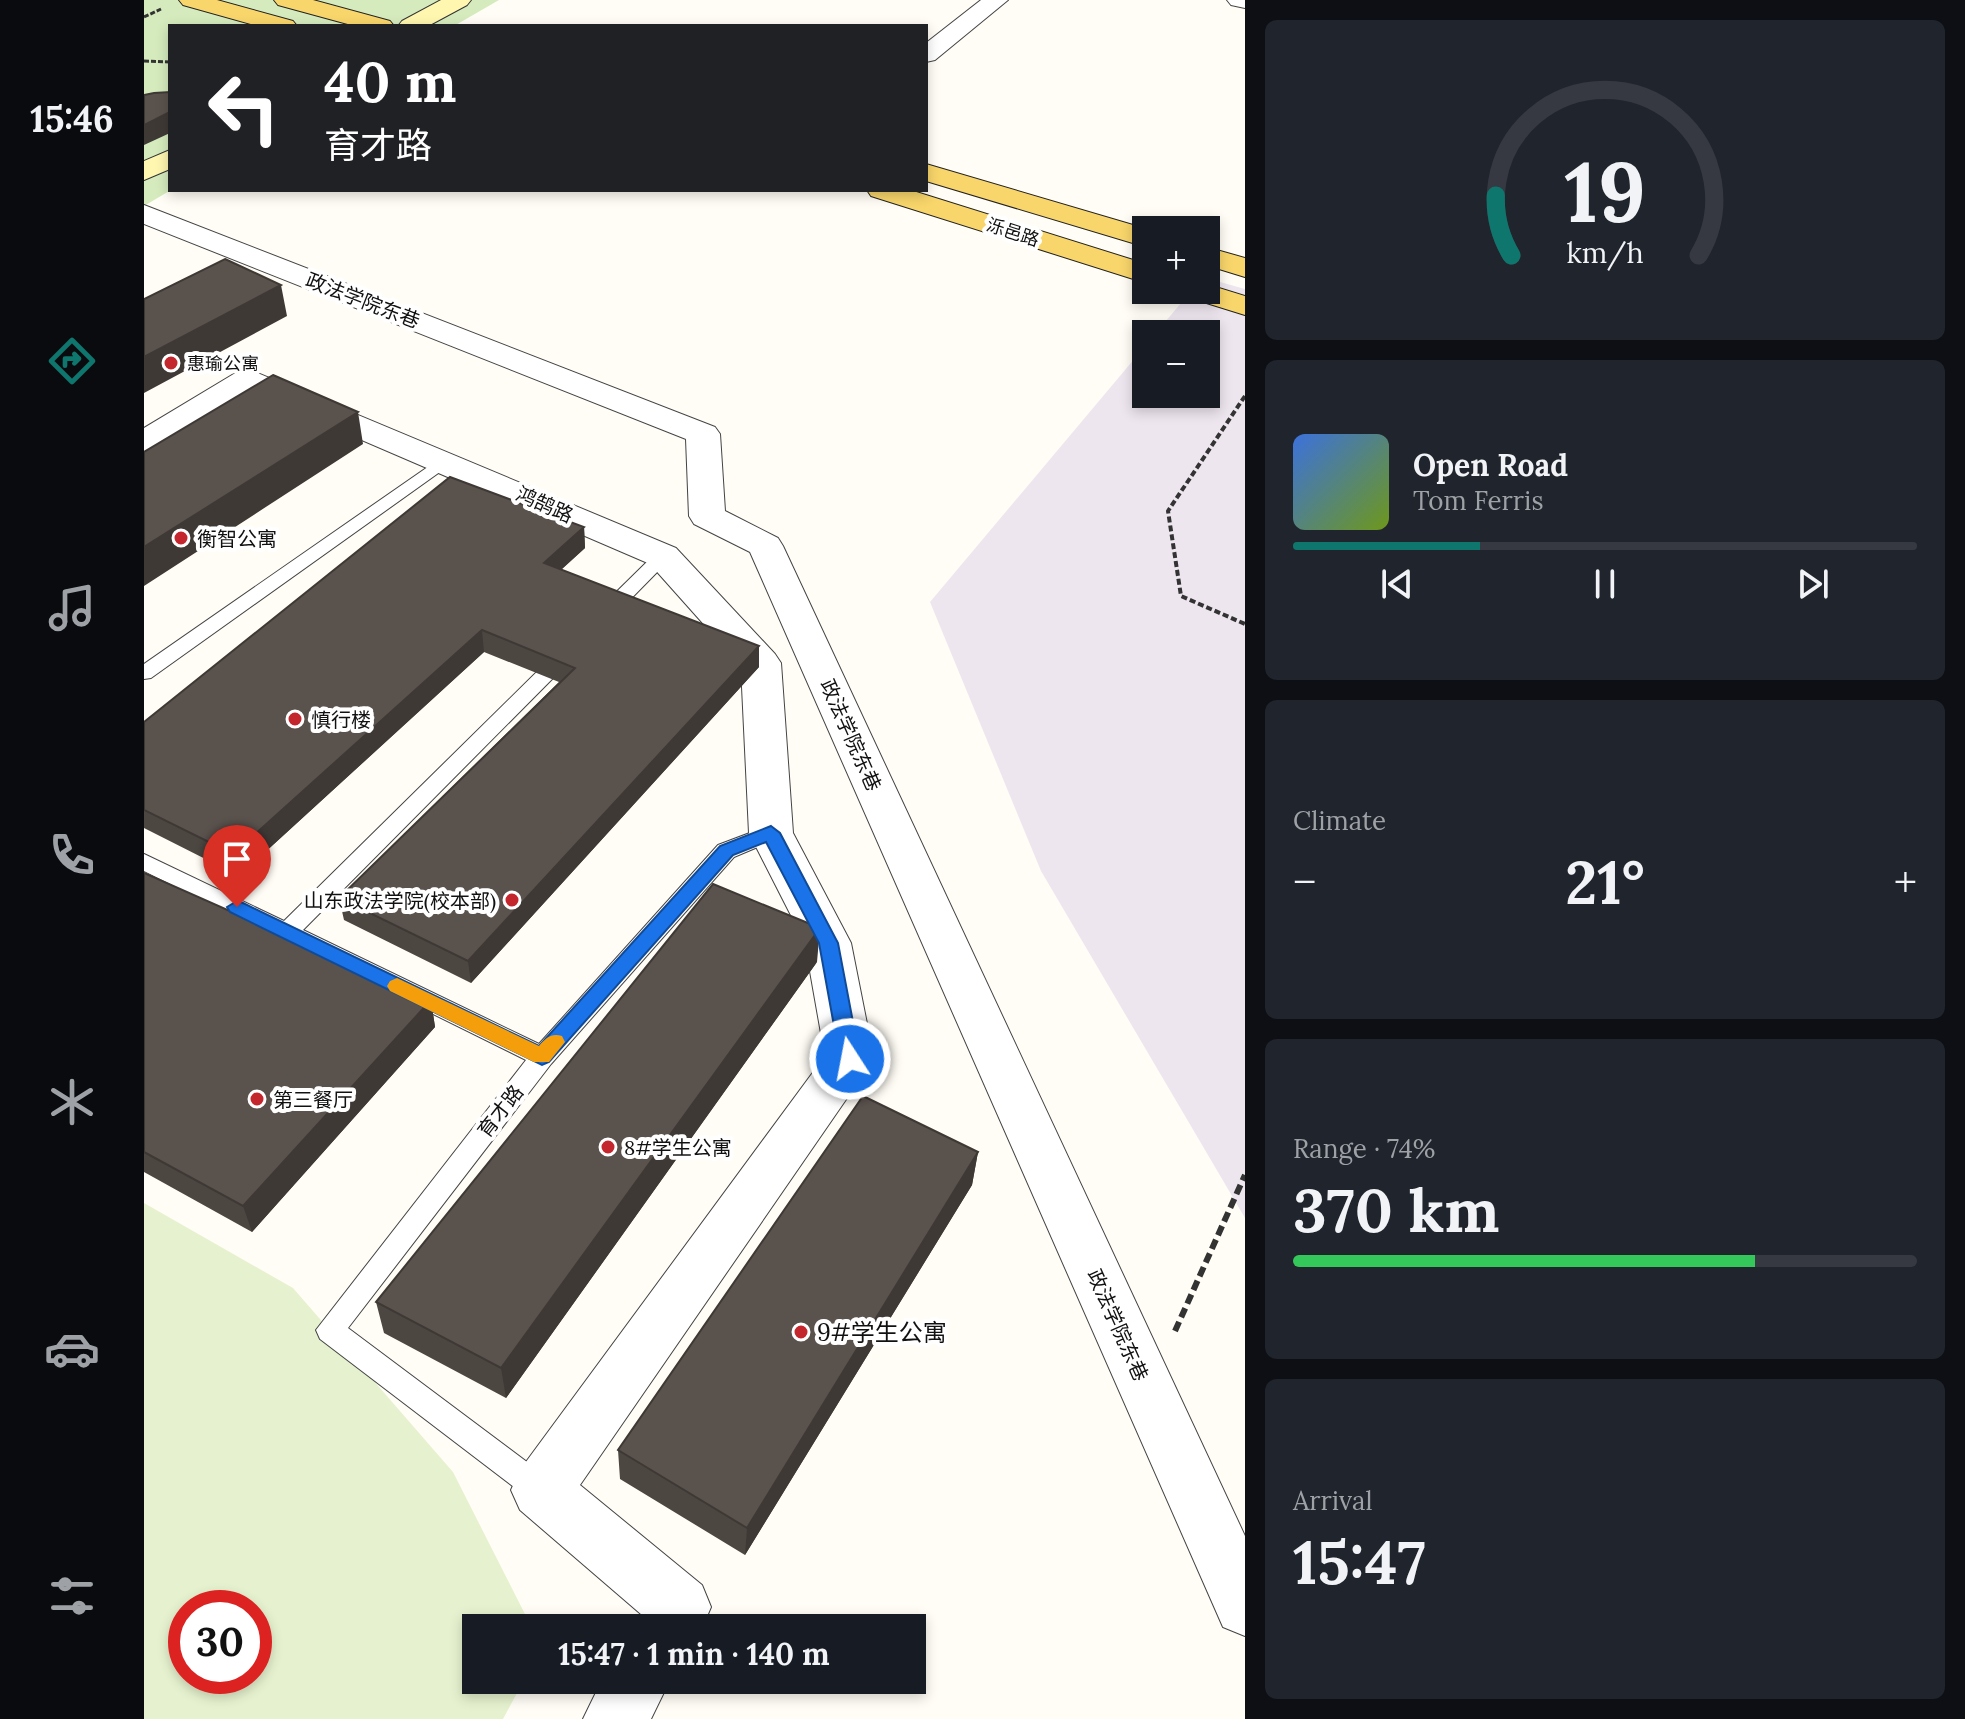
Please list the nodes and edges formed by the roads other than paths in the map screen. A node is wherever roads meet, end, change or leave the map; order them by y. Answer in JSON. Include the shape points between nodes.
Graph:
{"nodes":[{"id":1,"x":191,"y":0,"type":"edge"},
{"id":2,"x":286,"y":0,"type":"edge"},
{"id":3,"x":459,"y":0,"type":"edge"},
{"id":4,"x":996,"y":0,"type":"edge"},
{"id":5,"x":278,"y":24,"type":"edge"},
{"id":6,"x":375,"y":24,"type":"edge"},
{"id":7,"x":414,"y":24,"type":"edge"},
{"id":8,"x":928,"y":53,"type":"edge"},
{"id":9,"x":168,"y":159,"type":"edge"},
{"id":10,"x":144,"y":172,"type":"edge"},
{"id":11,"x":928,"y":173,"type":"edge"},
{"id":12,"x":887,"y":192,"type":"edge"},
{"id":13,"x":144,"y":214,"type":"edge"},
{"id":14,"x":1132,"y":234,"type":"edge"},
{"id":15,"x":1220,"y":260,"type":"edge"},
{"id":16,"x":1245,"y":268,"type":"edge"},
{"id":17,"x":1132,"y":270,"type":"edge"},
{"id":18,"x":1220,"y":298,"type":"edge"},
{"id":19,"x":1245,"y":306,"type":"edge"},
{"id":20,"x":144,"y":442,"type":"edge"},
{"id":21,"x":445,"y":460,"type":"junction"},
{"id":22,"x":707,"y":516,"type":"junction"},
{"id":23,"x":663,"y":556,"type":"junction"},
{"id":24,"x":144,"y":673,"type":"edge"},
{"id":25,"x":771,"y":833,"type":"junction"},
{"id":26,"x":144,"y":862,"type":"edge"},
{"id":27,"x":287,"y":932,"type":"junction"},
{"id":28,"x":542,"y":1057,"type":"junction"},
{"id":29,"x":541,"y":1490,"type":"junction"},
{"id":30,"x":1245,"y":1605,"type":"edge"},
{"id":31,"x":676,"y":1614,"type":"edge"},
{"id":32,"x":630,"y":1694,"type":"edge"},
{"id":33,"x":615,"y":1719,"type":"edge"}],
"edges":[{"from":1,"to":5,"type":"main road"},
{"from":2,"to":6,"type":"main road"},
{"from":3,"to":7,"type":"street"},
{"from":4,"to":8,"type":"street"},
{"from":9,"to":10,"type":"street"},
{"from":11,"to":14,"type":"main road","name":"泺邑路"},
{"from":12,"to":17,"type":"main road","name":"泺邑路"},
{"from":13,"to":22,"type":"street","name":"政法学院东巷","via":[[235,256],[703,434]]},
{"from":15,"to":16,"type":"main road"},
{"from":18,"to":19,"type":"main road"},
{"from":20,"to":21,"type":"street","name":"鸿鹄路","via":[[248,379]]},
{"from":21,"to":23,"type":"street","name":"鸿鹄路"},
{"from":21,"to":24,"type":"lane"},
{"from":22,"to":23,"type":"street"},
{"from":22,"to":30,"type":"street","name":"政法学院东巷","via":[[765,546]]},
{"from":23,"to":25,"type":"street","name":"鸿鹄路","via":[[761,663]]},
{"from":23,"to":27,"type":"lane"},
{"from":25,"to":28,"type":"lane","name":"育才路","via":[[726,851]]},
{"from":25,"to":29,"type":"street","via":[[828,943],[850,1059]]},
{"from":26,"to":27,"type":"lane"},
{"from":27,"to":28,"type":"lane"},
{"from":28,"to":29,"type":"lane","name":"育才路","via":[[330,1330]]},
{"from":29,"to":31,"type":"street","name":"育才路","via":[[680,1607]]},
{"from":32,"to":33,"type":"street"}]}
